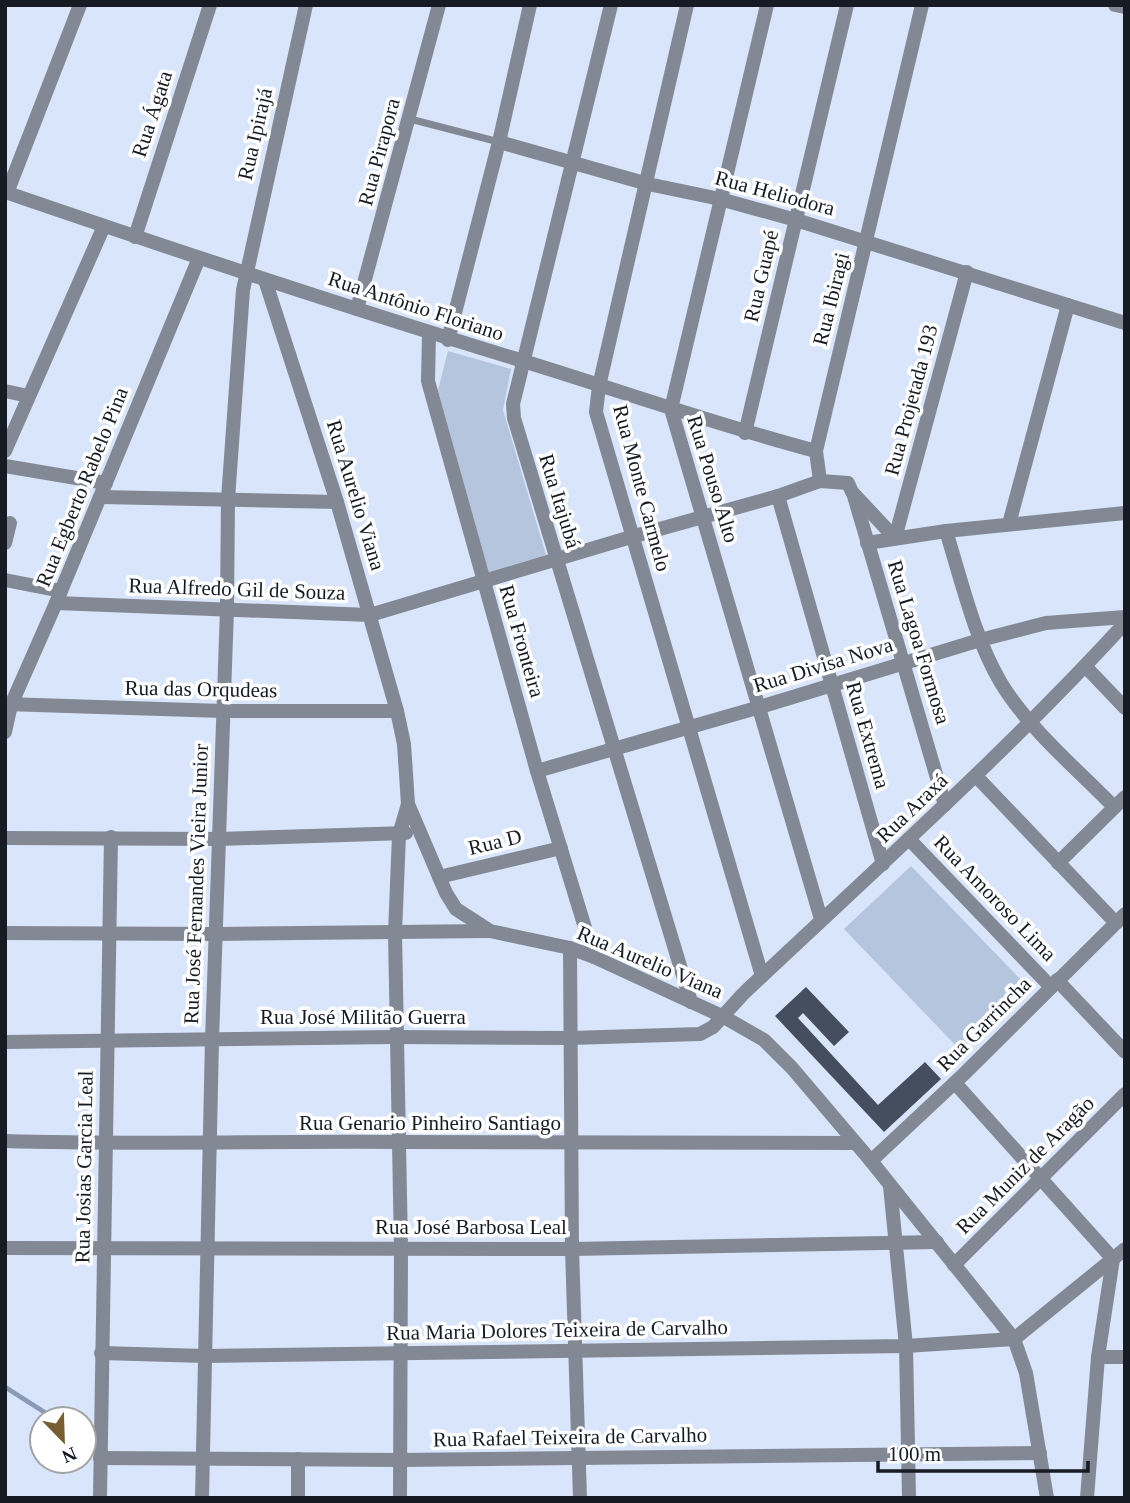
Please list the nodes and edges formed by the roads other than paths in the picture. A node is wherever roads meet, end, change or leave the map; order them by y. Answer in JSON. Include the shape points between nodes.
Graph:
{"nodes":[{"id":1,"x":80,"y":5,"type":"edge"},
{"id":2,"x":210,"y":5,"type":"edge"},
{"id":3,"x":306,"y":5,"type":"edge"},
{"id":4,"x":439,"y":5,"type":"edge"},
{"id":5,"x":530,"y":5,"type":"edge"},
{"id":6,"x":611,"y":5,"type":"edge"},
{"id":7,"x":687,"y":5,"type":"edge"},
{"id":8,"x":767,"y":5,"type":"edge"},
{"id":9,"x":847,"y":5,"type":"edge"},
{"id":10,"x":922,"y":5,"type":"edge"},
{"id":11,"x":1115,"y":5,"type":"edge"},
{"id":12,"x":1125,"y":7,"type":"edge"},
{"id":13,"x":410,"y":119,"type":"junction"},
{"id":14,"x":499,"y":142,"type":"junction"},
{"id":15,"x":573,"y":163,"type":"junction"},
{"id":16,"x":648,"y":184,"type":"junction"},
{"id":17,"x":6,"y":193,"type":"edge"},
{"id":18,"x":720,"y":199,"type":"junction"},
{"id":19,"x":796,"y":220,"type":"junction"},
{"id":20,"x":104,"y":226,"type":"junction"},
{"id":21,"x":135,"y":237,"type":"junction"},
{"id":22,"x":867,"y":240,"type":"junction"},
{"id":23,"x":198,"y":258,"type":"junction"},
{"id":24,"x":246,"y":272,"type":"junction"},
{"id":25,"x":967,"y":272,"type":"junction"},
{"id":26,"x":265,"y":280,"type":"junction"},
{"id":27,"x":1068,"y":305,"type":"junction"},
{"id":28,"x":357,"y":309,"type":"junction"},
{"id":29,"x":1125,"y":323,"type":"edge"},
{"id":30,"x":429,"y":334,"type":"junction"},
{"id":31,"x":448,"y":340,"type":"junction"},
{"id":32,"x":524,"y":361,"type":"junction"},
{"id":33,"x":599,"y":386,"type":"junction"},
{"id":34,"x":5,"y":391,"type":"edge"},
{"id":35,"x":28,"y":396,"type":"junction"},
{"id":36,"x":671,"y":409,"type":"junction"},
{"id":37,"x":745,"y":433,"type":"junction"},
{"id":38,"x":5,"y":451,"type":"edge"},
{"id":39,"x":816,"y":451,"type":"junction"},
{"id":40,"x":5,"y":466,"type":"edge"},
{"id":41,"x":820,"y":481,"type":"junction"},
{"id":42,"x":106,"y":483,"type":"junction"},
{"id":43,"x":852,"y":492,"type":"junction"},
{"id":44,"x":778,"y":496,"type":"junction"},
{"id":45,"x":100,"y":497,"type":"junction"},
{"id":46,"x":228,"y":499,"type":"junction"},
{"id":47,"x":337,"y":502,"type":"junction"},
{"id":48,"x":1125,"y":513,"type":"edge"},
{"id":49,"x":703,"y":517,"type":"junction"},
{"id":50,"x":10,"y":523,"type":"dead end"},
{"id":51,"x":1009,"y":524,"type":"junction"},
{"id":52,"x":946,"y":531,"type":"junction"},
{"id":53,"x":631,"y":537,"type":"junction"},
{"id":54,"x":895,"y":538,"type":"junction"},
{"id":55,"x":867,"y":542,"type":"junction"},
{"id":56,"x":5,"y":543,"type":"edge"},
{"id":57,"x":556,"y":560,"type":"junction"},
{"id":58,"x":5,"y":580,"type":"edge"},
{"id":59,"x":483,"y":581,"type":"junction"},
{"id":60,"x":59,"y":597,"type":"junction"},
{"id":61,"x":227,"y":609,"type":"junction"},
{"id":62,"x":370,"y":615,"type":"junction"},
{"id":63,"x":1125,"y":617,"type":"edge"},
{"id":64,"x":1125,"y":623,"type":"edge"},
{"id":65,"x":980,"y":640,"type":"junction"},
{"id":66,"x":904,"y":663,"type":"junction"},
{"id":67,"x":1085,"y":666,"type":"junction"},
{"id":68,"x":832,"y":684,"type":"junction"},
{"id":69,"x":8,"y":705,"type":"edge"},
{"id":70,"x":760,"y":707,"type":"junction"},
{"id":71,"x":1125,"y":708,"type":"edge"},
{"id":72,"x":223,"y":711,"type":"junction"},
{"id":73,"x":397,"y":711,"type":"junction"},
{"id":74,"x":1030,"y":721,"type":"junction"},
{"id":75,"x":688,"y":727,"type":"junction"},
{"id":76,"x":5,"y":732,"type":"edge"},
{"id":77,"x":615,"y":748,"type":"junction"},
{"id":78,"x":537,"y":771,"type":"junction"},
{"id":79,"x":976,"y":776,"type":"junction"},
{"id":80,"x":1119,"y":802,"type":"edge"},
{"id":81,"x":408,"y":804,"type":"junction"},
{"id":82,"x":945,"y":805,"type":"junction"},
{"id":83,"x":418,"y":831,"type":"junction"},
{"id":84,"x":399,"y":835,"type":"junction"},
{"id":85,"x":5,"y":838,"type":"edge"},
{"id":86,"x":111,"y":838,"type":"junction"},
{"id":87,"x":219,"y":839,"type":"junction"},
{"id":88,"x":909,"y":839,"type":"junction"},
{"id":89,"x":561,"y":848,"type":"junction"},
{"id":90,"x":1058,"y":863,"type":"junction"},
{"id":91,"x":883,"y":864,"type":"junction"},
{"id":92,"x":439,"y":877,"type":"junction"},
{"id":93,"x":1120,"y":918,"type":"edge"},
{"id":94,"x":821,"y":919,"type":"junction"},
{"id":95,"x":489,"y":931,"type":"junction"},
{"id":96,"x":5,"y":933,"type":"edge"},
{"id":97,"x":109,"y":933,"type":"junction"},
{"id":98,"x":395,"y":933,"type":"junction"},
{"id":99,"x":216,"y":934,"type":"junction"},
{"id":100,"x":570,"y":948,"type":"junction"},
{"id":101,"x":594,"y":957,"type":"junction"},
{"id":102,"x":762,"y":976,"type":"junction"},
{"id":103,"x":1054,"y":984,"type":"junction"},
{"id":104,"x":691,"y":1002,"type":"junction"},
{"id":105,"x":720,"y":1019,"type":"junction"},
{"id":106,"x":396,"y":1037,"type":"junction"},
{"id":107,"x":571,"y":1038,"type":"junction"},
{"id":108,"x":212,"y":1040,"type":"junction"},
{"id":109,"x":106,"y":1041,"type":"junction"},
{"id":110,"x":5,"y":1042,"type":"edge"},
{"id":111,"x":1125,"y":1052,"type":"edge"},
{"id":112,"x":955,"y":1083,"type":"junction"},
{"id":113,"x":1125,"y":1094,"type":"edge"},
{"id":114,"x":5,"y":1141,"type":"edge"},
{"id":115,"x":398,"y":1142,"type":"junction"},
{"id":116,"x":855,"y":1143,"type":"junction"},
{"id":117,"x":106,"y":1144,"type":"junction"},
{"id":118,"x":211,"y":1144,"type":"junction"},
{"id":119,"x":572,"y":1144,"type":"junction"},
{"id":120,"x":872,"y":1161,"type":"junction"},
{"id":121,"x":1041,"y":1179,"type":"junction"},
{"id":122,"x":890,"y":1185,"type":"junction"},
{"id":123,"x":937,"y":1242,"type":"junction"},
{"id":124,"x":895,"y":1243,"type":"junction"},
{"id":125,"x":5,"y":1248,"type":"edge"},
{"id":126,"x":401,"y":1248,"type":"junction"},
{"id":127,"x":104,"y":1249,"type":"junction"},
{"id":128,"x":572,"y":1249,"type":"junction"},
{"id":129,"x":1125,"y":1249,"type":"edge"},
{"id":130,"x":209,"y":1250,"type":"junction"},
{"id":131,"x":1113,"y":1259,"type":"junction"},
{"id":132,"x":954,"y":1265,"type":"junction"},
{"id":133,"x":1014,"y":1339,"type":"junction"},
{"id":134,"x":906,"y":1346,"type":"junction"},
{"id":135,"x":576,"y":1350,"type":"junction"},
{"id":136,"x":101,"y":1353,"type":"junction"},
{"id":137,"x":401,"y":1354,"type":"junction"},
{"id":138,"x":205,"y":1356,"type":"junction"},
{"id":139,"x":1098,"y":1357,"type":"junction"},
{"id":140,"x":1125,"y":1357,"type":"edge"},
{"id":141,"x":1040,"y":1453,"type":"junction"},
{"id":142,"x":909,"y":1456,"type":"junction"},
{"id":143,"x":579,"y":1457,"type":"junction"},
{"id":144,"x":100,"y":1458,"type":"junction"},
{"id":145,"x":298,"y":1459,"type":"junction"},
{"id":146,"x":202,"y":1460,"type":"junction"},
{"id":147,"x":400,"y":1460,"type":"junction"},
{"id":148,"x":100,"y":1498,"type":"edge"},
{"id":149,"x":202,"y":1498,"type":"edge"},
{"id":150,"x":298,"y":1498,"type":"edge"},
{"id":151,"x":401,"y":1498,"type":"edge"},
{"id":152,"x":580,"y":1498,"type":"edge"},
{"id":153,"x":909,"y":1498,"type":"edge"},
{"id":154,"x":1047,"y":1498,"type":"edge"},
{"id":155,"x":1087,"y":1498,"type":"edge"}],
"edges":[{"from":1,"to":17,"type":"street"},
{"from":2,"to":21,"type":"street","name":"Rua Ágata"},
{"from":3,"to":24,"type":"street","name":"Rua Ipirajá"},
{"from":4,"to":13,"type":"street","name":"Rua Pirapora"},
{"from":5,"to":14,"type":"street"},
{"from":6,"to":15,"type":"street","name":"Rua Itajubá"},
{"from":7,"to":16,"type":"street","name":"Rua Monte Carmelo"},
{"from":8,"to":18,"type":"street","name":"Rua Pouso Alto"},
{"from":9,"to":19,"type":"street","name":"Rua Guapé"},
{"from":10,"to":22,"type":"street","name":"Rua Ibiragi"},
{"from":11,"to":12,"type":"street"},
{"from":13,"to":14,"type":"lane","name":"Rua Heliodora"},
{"from":13,"to":28,"type":"street","name":"Rua Pirapora"},
{"from":14,"to":15,"type":"street","name":"Rua Heliodora"},
{"from":14,"to":31,"type":"street"},
{"from":15,"to":16,"type":"street","name":"Rua Heliodora"},
{"from":15,"to":32,"type":"street","name":"Rua Itajubá"},
{"from":16,"to":18,"type":"street","name":"Rua Heliodora"},
{"from":16,"to":33,"type":"street","name":"Rua Monte Carmelo"},
{"from":17,"to":20,"type":"street","name":"Rua Antônio Floriano"},
{"from":18,"to":19,"type":"street","name":"Rua Heliodora"},
{"from":18,"to":36,"type":"street","name":"Rua Pouso Alto"},
{"from":19,"to":22,"type":"street","name":"Rua Heliodora"},
{"from":19,"to":37,"type":"street","name":"Rua Guapé"},
{"from":20,"to":21,"type":"street","name":"Rua Antônio Floriano"},
{"from":20,"to":35,"type":"street"},
{"from":21,"to":23,"type":"street","name":"Rua Antônio Floriano"},
{"from":22,"to":25,"type":"street","name":"Rua Heliodora"},
{"from":22,"to":39,"type":"street","name":"Rua Ibiragi"},
{"from":23,"to":24,"type":"street","name":"Rua Antônio Floriano"},
{"from":23,"to":42,"type":"street","name":"Rua Egberto Rabelo Pina"},
{"from":24,"to":26,"type":"street","name":"Rua Antônio Floriano"},
{"from":24,"to":46,"type":"street","name":"Rua José Fernandes Vieira Junior"},
{"from":25,"to":27,"type":"street","name":"Rua Heliodora"},
{"from":25,"to":54,"type":"street","name":"Rua Projetada 193"},
{"from":26,"to":28,"type":"street","name":"Rua Antônio Floriano"},
{"from":26,"to":47,"type":"street","name":"Rua Aurelio Viana"},
{"from":27,"to":29,"type":"street","name":"Rua Heliodora"},
{"from":27,"to":51,"type":"street"},
{"from":28,"to":30,"type":"street","name":"Rua Antônio Floriano"},
{"from":30,"to":31,"type":"street","name":"Rua Antônio Floriano"},
{"from":30,"to":59,"type":"street","name":"Rua Fronteira","via":[[428,381]]},
{"from":31,"to":32,"type":"street","name":"Rua Antônio Floriano"},
{"from":32,"to":33,"type":"street","name":"Rua Antônio Floriano"},
{"from":32,"to":57,"type":"street","name":"Rua Itajubá","via":[[513,418]]},
{"from":33,"to":36,"type":"street","name":"Rua Antônio Floriano"},
{"from":33,"to":53,"type":"street","name":"Rua Monte Carmelo","via":[[598,423]]},
{"from":34,"to":35,"type":"street"},
{"from":35,"to":38,"type":"street"},
{"from":36,"to":37,"type":"street","name":"Rua Antônio Floriano"},
{"from":36,"to":49,"type":"street","name":"Rua Pouso Alto"},
{"from":37,"to":39,"type":"street","name":"Rua Antônio Floriano"},
{"from":39,"to":41,"type":"street","name":"Rua Ibiragi"},
{"from":40,"to":42,"type":"street"},
{"from":41,"to":43,"type":"street","via":[[848,483]]},
{"from":41,"to":44,"type":"street","name":"Rua Alfredo Gil de Souza"},
{"from":42,"to":45,"type":"street","name":"Rua Egberto Rabelo Pina"},
{"from":43,"to":54,"type":"street"},
{"from":43,"to":55,"type":"street","name":"Rua Lagoa Formosa"},
{"from":44,"to":49,"type":"street","name":"Rua Alfredo Gil de Souza"},
{"from":44,"to":68,"type":"street","name":"Rua Extrema"},
{"from":45,"to":46,"type":"street"},
{"from":45,"to":60,"type":"street","name":"Rua Egberto Rabelo Pina"},
{"from":46,"to":47,"type":"street"},
{"from":46,"to":61,"type":"street","name":"Rua José Fernandes Vieira Junior"},
{"from":47,"to":62,"type":"street","name":"Rua Aurelio Viana"},
{"from":48,"to":51,"type":"street"},
{"from":49,"to":53,"type":"street","name":"Rua Alfredo Gil de Souza"},
{"from":49,"to":70,"type":"street","name":"Rua Pouso Alto"},
{"from":50,"to":56,"type":"street"},
{"from":51,"to":52,"type":"street"},
{"from":52,"to":54,"type":"street"},
{"from":52,"to":65,"type":"street"},
{"from":53,"to":57,"type":"street","name":"Rua Alfredo Gil de Souza"},
{"from":53,"to":75,"type":"street","name":"Rua Monte Carmelo"},
{"from":54,"to":55,"type":"street"},
{"from":55,"to":66,"type":"street","name":"Rua Lagoa Formosa"},
{"from":57,"to":59,"type":"street","name":"Rua Alfredo Gil de Souza"},
{"from":57,"to":77,"type":"street","name":"Rua Itajubá"},
{"from":58,"to":60,"type":"street","name":"Rua Alfredo Gil de Souza"},
{"from":59,"to":62,"type":"street","name":"Rua Alfredo Gil de Souza"},
{"from":59,"to":78,"type":"street","name":"Rua Fronteira"},
{"from":60,"to":61,"type":"street","name":"Rua Alfredo Gil de Souza"},
{"from":60,"to":69,"type":"street","name":"Rua Egberto Rabelo Pina"},
{"from":61,"to":62,"type":"street","name":"Rua Alfredo Gil de Souza"},
{"from":61,"to":72,"type":"street","name":"Rua José Fernandes Vieira Junior"},
{"from":62,"to":73,"type":"street","name":"Rua Aurelio Viana"},
{"from":63,"to":65,"type":"street","name":"Rua Divisa Nova","via":[[1046,624]]},
{"from":64,"to":67,"type":"street","name":"Rua Araxá"},
{"from":65,"to":66,"type":"street","name":"Rua Divisa Nova"},
{"from":65,"to":74,"type":"street","via":[[1001,683]]},
{"from":66,"to":68,"type":"street","name":"Rua Divisa Nova"},
{"from":66,"to":82,"type":"street","name":"Rua Lagoa Formosa"},
{"from":67,"to":71,"type":"street"},
{"from":67,"to":74,"type":"street","name":"Rua Araxá"},
{"from":68,"to":70,"type":"street","name":"Rua Divisa Nova"},
{"from":68,"to":91,"type":"street","name":"Rua Extrema"},
{"from":69,"to":72,"type":"street","name":"Rua das Orqudeas"},
{"from":69,"to":76,"type":"street","name":"Rua Egberto Rabelo Pina"},
{"from":70,"to":75,"type":"street","name":"Rua Divisa Nova"},
{"from":70,"to":94,"type":"street","name":"Rua Pouso Alto"},
{"from":72,"to":73,"type":"street","name":"Rua das Orqudeas"},
{"from":72,"to":87,"type":"street","name":"Rua José Fernandes Vieira Junior"},
{"from":73,"to":81,"type":"street","name":"Rua Aurelio Viana"},
{"from":74,"to":79,"type":"street","name":"Rua Araxá"},
{"from":74,"to":80,"type":"street"},
{"from":75,"to":77,"type":"street","name":"Rua Divisa Nova"},
{"from":75,"to":102,"type":"street","name":"Rua Monte Carmelo"},
{"from":77,"to":78,"type":"street","name":"Rua Divisa Nova"},
{"from":77,"to":104,"type":"street","name":"Rua Itajubá"},
{"from":78,"to":89,"type":"street","name":"Rua Fronteira"},
{"from":79,"to":82,"type":"street","name":"Rua Araxá"},
{"from":79,"to":90,"type":"street"},
{"from":80,"to":90,"type":"street"},
{"from":81,"to":83,"type":"street","name":"Rua Aurelio Viana"},
{"from":81,"to":84,"type":"street"},
{"from":82,"to":88,"type":"street","name":"Rua Araxá"},
{"from":83,"to":84,"type":"street"},
{"from":83,"to":92,"type":"street","name":"Rua Aurelio Viana"},
{"from":84,"to":87,"type":"street"},
{"from":84,"to":98,"type":"street"},
{"from":85,"to":86,"type":"street"},
{"from":86,"to":87,"type":"street"},
{"from":86,"to":97,"type":"street","name":"Rua Josias Garcia Leal"},
{"from":87,"to":99,"type":"street","name":"Rua José Fernandes Vieira Junior"},
{"from":88,"to":91,"type":"street","name":"Rua Araxá"},
{"from":88,"to":103,"type":"street","name":"Rua Amoroso Lima"},
{"from":89,"to":92,"type":"street","name":"Rua D"},
{"from":89,"to":101,"type":"street","name":"Rua Fronteira"},
{"from":90,"to":93,"type":"street"},
{"from":91,"to":94,"type":"street","name":"Rua Araxá"},
{"from":92,"to":95,"type":"street","name":"Rua Aurelio Viana","via":[[456,909]]},
{"from":93,"to":103,"type":"street","name":"Rua Garrincha"},
{"from":94,"to":102,"type":"street","name":"Rua Araxá"},
{"from":95,"to":98,"type":"street"},
{"from":95,"to":100,"type":"street","name":"Rua Aurelio Viana"},
{"from":96,"to":97,"type":"street"},
{"from":97,"to":99,"type":"street"},
{"from":97,"to":109,"type":"street","name":"Rua Josias Garcia Leal"},
{"from":98,"to":99,"type":"street"},
{"from":98,"to":106,"type":"street"},
{"from":99,"to":108,"type":"street","name":"Rua José Fernandes Vieira Junior"},
{"from":100,"to":101,"type":"street","name":"Rua Aurelio Viana"},
{"from":100,"to":107,"type":"street"},
{"from":101,"to":104,"type":"street","name":"Rua Aurelio Viana"},
{"from":102,"to":105,"type":"street","name":"Rua Araxá"},
{"from":103,"to":111,"type":"street","name":"Rua Amoroso Lima"},
{"from":103,"to":112,"type":"street","name":"Rua Garrincha"},
{"from":104,"to":105,"type":"street","name":"Rua Aurelio Viana"},
{"from":105,"to":107,"type":"street","name":"Rua José Militão Guerra","via":[[701,1034]]},
{"from":105,"to":116,"type":"street","name":"Rua Aurelio Viana","via":[[774,1049]]},
{"from":106,"to":107,"type":"street","name":"Rua José Militão Guerra"},
{"from":106,"to":108,"type":"street","name":"Rua José Militão Guerra"},
{"from":106,"to":115,"type":"street"},
{"from":107,"to":119,"type":"street"},
{"from":108,"to":109,"type":"street","name":"Rua José Militão Guerra"},
{"from":108,"to":118,"type":"street","name":"Rua José Fernandes Vieira Junior"},
{"from":109,"to":110,"type":"street","name":"Rua José Militão Guerra"},
{"from":109,"to":117,"type":"street","name":"Rua Josias Garcia Leal"},
{"from":112,"to":120,"type":"street","name":"Rua Garrincha"},
{"from":112,"to":121,"type":"street"},
{"from":113,"to":121,"type":"street","name":"Rua Muniz de Aragão"},
{"from":114,"to":117,"type":"street","name":"Rua Genario Pinheiro Santiago"},
{"from":115,"to":118,"type":"street","name":"Rua Genario Pinheiro Santiago"},
{"from":115,"to":119,"type":"street","name":"Rua Genario Pinheiro Santiago"},
{"from":115,"to":126,"type":"street"},
{"from":116,"to":119,"type":"street","name":"Rua Genario Pinheiro Santiago"},
{"from":116,"to":120,"type":"street","name":"Rua Aurelio Viana"},
{"from":117,"to":118,"type":"street","name":"Rua Genario Pinheiro Santiago"},
{"from":117,"to":127,"type":"street","name":"Rua Josias Garcia Leal"},
{"from":118,"to":130,"type":"street","name":"Rua José Fernandes Vieira Junior"},
{"from":119,"to":128,"type":"street"},
{"from":120,"to":122,"type":"street","name":"Rua Aurelio Viana"},
{"from":121,"to":131,"type":"street"},
{"from":121,"to":132,"type":"street","name":"Rua Muniz de Aragão"},
{"from":122,"to":123,"type":"street","name":"Rua Aurelio Viana"},
{"from":122,"to":124,"type":"street"},
{"from":123,"to":124,"type":"street","name":"Rua José Barbosa Leal"},
{"from":123,"to":132,"type":"street","name":"Rua Aurelio Viana"},
{"from":124,"to":128,"type":"street","name":"Rua José Barbosa Leal"},
{"from":124,"to":134,"type":"street"},
{"from":125,"to":127,"type":"street","name":"Rua José Barbosa Leal"},
{"from":126,"to":128,"type":"street","name":"Rua José Barbosa Leal"},
{"from":126,"to":130,"type":"street","name":"Rua José Barbosa Leal"},
{"from":126,"to":137,"type":"street"},
{"from":127,"to":130,"type":"street","name":"Rua José Barbosa Leal"},
{"from":127,"to":136,"type":"street","name":"Rua Josias Garcia Leal"},
{"from":128,"to":135,"type":"street"},
{"from":129,"to":131,"type":"street"},
{"from":130,"to":138,"type":"street","name":"Rua José Fernandes Vieira Junior"},
{"from":131,"to":133,"type":"street"},
{"from":131,"to":139,"type":"street"},
{"from":132,"to":133,"type":"street","name":"Rua Aurelio Viana"},
{"from":133,"to":134,"type":"street","name":"Rua Maria Dolores Teixeira de Carvalho"},
{"from":133,"to":141,"type":"street","name":"Rua Aurelio Viana","via":[[1026,1373]]},
{"from":134,"to":135,"type":"street","name":"Rua Maria Dolores Teixeira de Carvalho"},
{"from":134,"to":142,"type":"street"},
{"from":135,"to":137,"type":"street","name":"Rua Maria Dolores Teixeira de Carvalho"},
{"from":135,"to":143,"type":"street"},
{"from":136,"to":138,"type":"street","name":"Rua Maria Dolores Teixeira de Carvalho"},
{"from":136,"to":144,"type":"street","name":"Rua Josias Garcia Leal"},
{"from":137,"to":138,"type":"street","name":"Rua Maria Dolores Teixeira de Carvalho"},
{"from":137,"to":147,"type":"street"},
{"from":138,"to":146,"type":"street","name":"Rua José Fernandes Vieira Junior"},
{"from":139,"to":140,"type":"street"},
{"from":139,"to":155,"type":"street"},
{"from":141,"to":142,"type":"street","name":"Rua Rafael Teixeira de Carvalho"},
{"from":141,"to":154,"type":"street","name":"Rua Aurelio Viana"},
{"from":142,"to":143,"type":"street","name":"Rua Rafael Teixeira de Carvalho"},
{"from":142,"to":153,"type":"street"},
{"from":143,"to":147,"type":"street","name":"Rua Rafael Teixeira de Carvalho"},
{"from":143,"to":152,"type":"street"},
{"from":144,"to":146,"type":"street","name":"Rua Rafael Teixeira de Carvalho"},
{"from":144,"to":148,"type":"street","name":"Rua Josias Garcia Leal"},
{"from":145,"to":146,"type":"street","name":"Rua Rafael Teixeira de Carvalho"},
{"from":145,"to":147,"type":"street","name":"Rua Rafael Teixeira de Carvalho"},
{"from":145,"to":150,"type":"street"},
{"from":146,"to":149,"type":"street","name":"Rua José Fernandes Vieira Junior"},
{"from":147,"to":151,"type":"street"}]}
